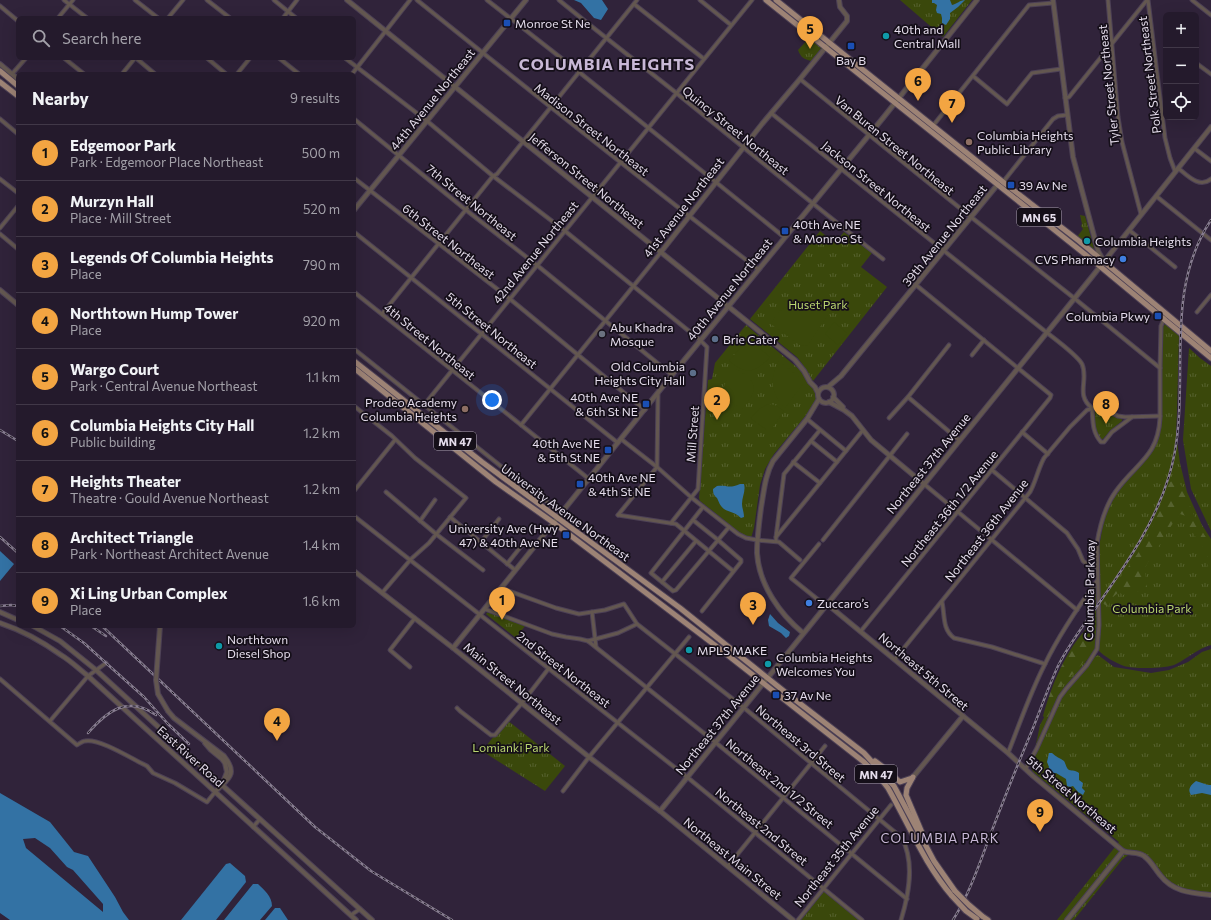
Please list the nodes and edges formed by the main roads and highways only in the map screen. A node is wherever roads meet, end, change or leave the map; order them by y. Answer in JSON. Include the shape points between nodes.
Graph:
{"nodes":[{"id":1,"x":766,"y":0,"type":"edge"},
{"id":2,"x":776,"y":0,"type":"edge"},
{"id":3,"x":828,"y":45,"type":"junction"},
{"id":4,"x":0,"y":71,"type":"edge"},
{"id":5,"x":0,"y":82,"type":"edge"},
{"id":6,"x":16,"y":84,"type":"edge"},
{"id":7,"x":16,"y":94,"type":"edge"},
{"id":8,"x":931,"y":128,"type":"junction"},
{"id":9,"x":1045,"y":222,"type":"junction"},
{"id":10,"x":1064,"y":229,"type":"junction"},
{"id":11,"x":1058,"y":233,"type":"junction"},
{"id":12,"x":1079,"y":241,"type":"junction"},
{"id":13,"x":1102,"y":264,"type":"junction"},
{"id":14,"x":1165,"y":317,"type":"junction"},
{"id":15,"x":1211,"y":351,"type":"edge"},
{"id":16,"x":1211,"y":358,"type":"edge"},
{"id":17,"x":356,"y":363,"type":"edge"},
{"id":18,"x":356,"y":370,"type":"edge"},
{"id":19,"x":555,"y":520,"type":"junction"},
{"id":20,"x":864,"y":753,"type":"junction"},
{"id":21,"x":928,"y":850,"type":"junction"},
{"id":22,"x":954,"y":894,"type":"junction"},
{"id":23,"x":979,"y":918,"type":"edge"},
{"id":24,"x":988,"y":920,"type":"edge"}],
"edges":[{"from":1,"to":3,"type":"main road","number":"MN 65"},
{"from":2,"to":3,"type":"main road","number":"MN 65"},
{"from":3,"to":8,"type":"main road","number":"MN 65"},
{"from":4,"to":6,"type":"main road"},
{"from":5,"to":7,"type":"main road"},
{"from":8,"to":9,"type":"main road","number":"MN 65"},
{"from":8,"to":10,"type":"main road","number":"MN 65"},
{"from":9,"to":10,"type":"main road","via":[[1060,230]]},
{"from":9,"to":11,"type":"main road","number":"MN 65"},
{"from":10,"to":12,"type":"main road","number":"MN 65"},
{"from":11,"to":12,"type":"main road","via":[[1064,233]]},
{"from":11,"to":13,"type":"main road","number":"MN 65"},
{"from":12,"to":13,"type":"main road","number":"MN 65"},
{"from":13,"to":14,"type":"main road","number":"MN 65"},
{"from":14,"to":15,"type":"main road","number":"MN 65"},
{"from":14,"to":16,"type":"main road","number":"MN 65"},
{"from":17,"to":19,"type":"main road","name":"University Avenue Northeast","number":"MN 47"},
{"from":18,"to":19,"type":"main road","name":"University Avenue Northeast","number":"MN 47","via":[[496,482]]},
{"from":19,"to":20,"type":"main road","name":"University Avenue Northeast","number":"MN 47","via":[[680,608]]},
{"from":19,"to":22,"type":"main road","name":"University Avenue Northeast","number":"MN 47","via":[[872,769],[891,794],[936,875]]},
{"from":20,"to":21,"type":"main road","number":"MN 47","via":[[894,786]]},
{"from":20,"to":21,"type":"main road","via":[[900,782],[913,777],[906,795]]},
{"from":21,"to":22,"type":"main road","number":"MN 47"},
{"from":22,"to":23,"type":"main road","number":"MN 47","bridge":true,"via":[[966,910]]},
{"from":23,"to":24,"type":"main road","number":"MN 47"}]}
